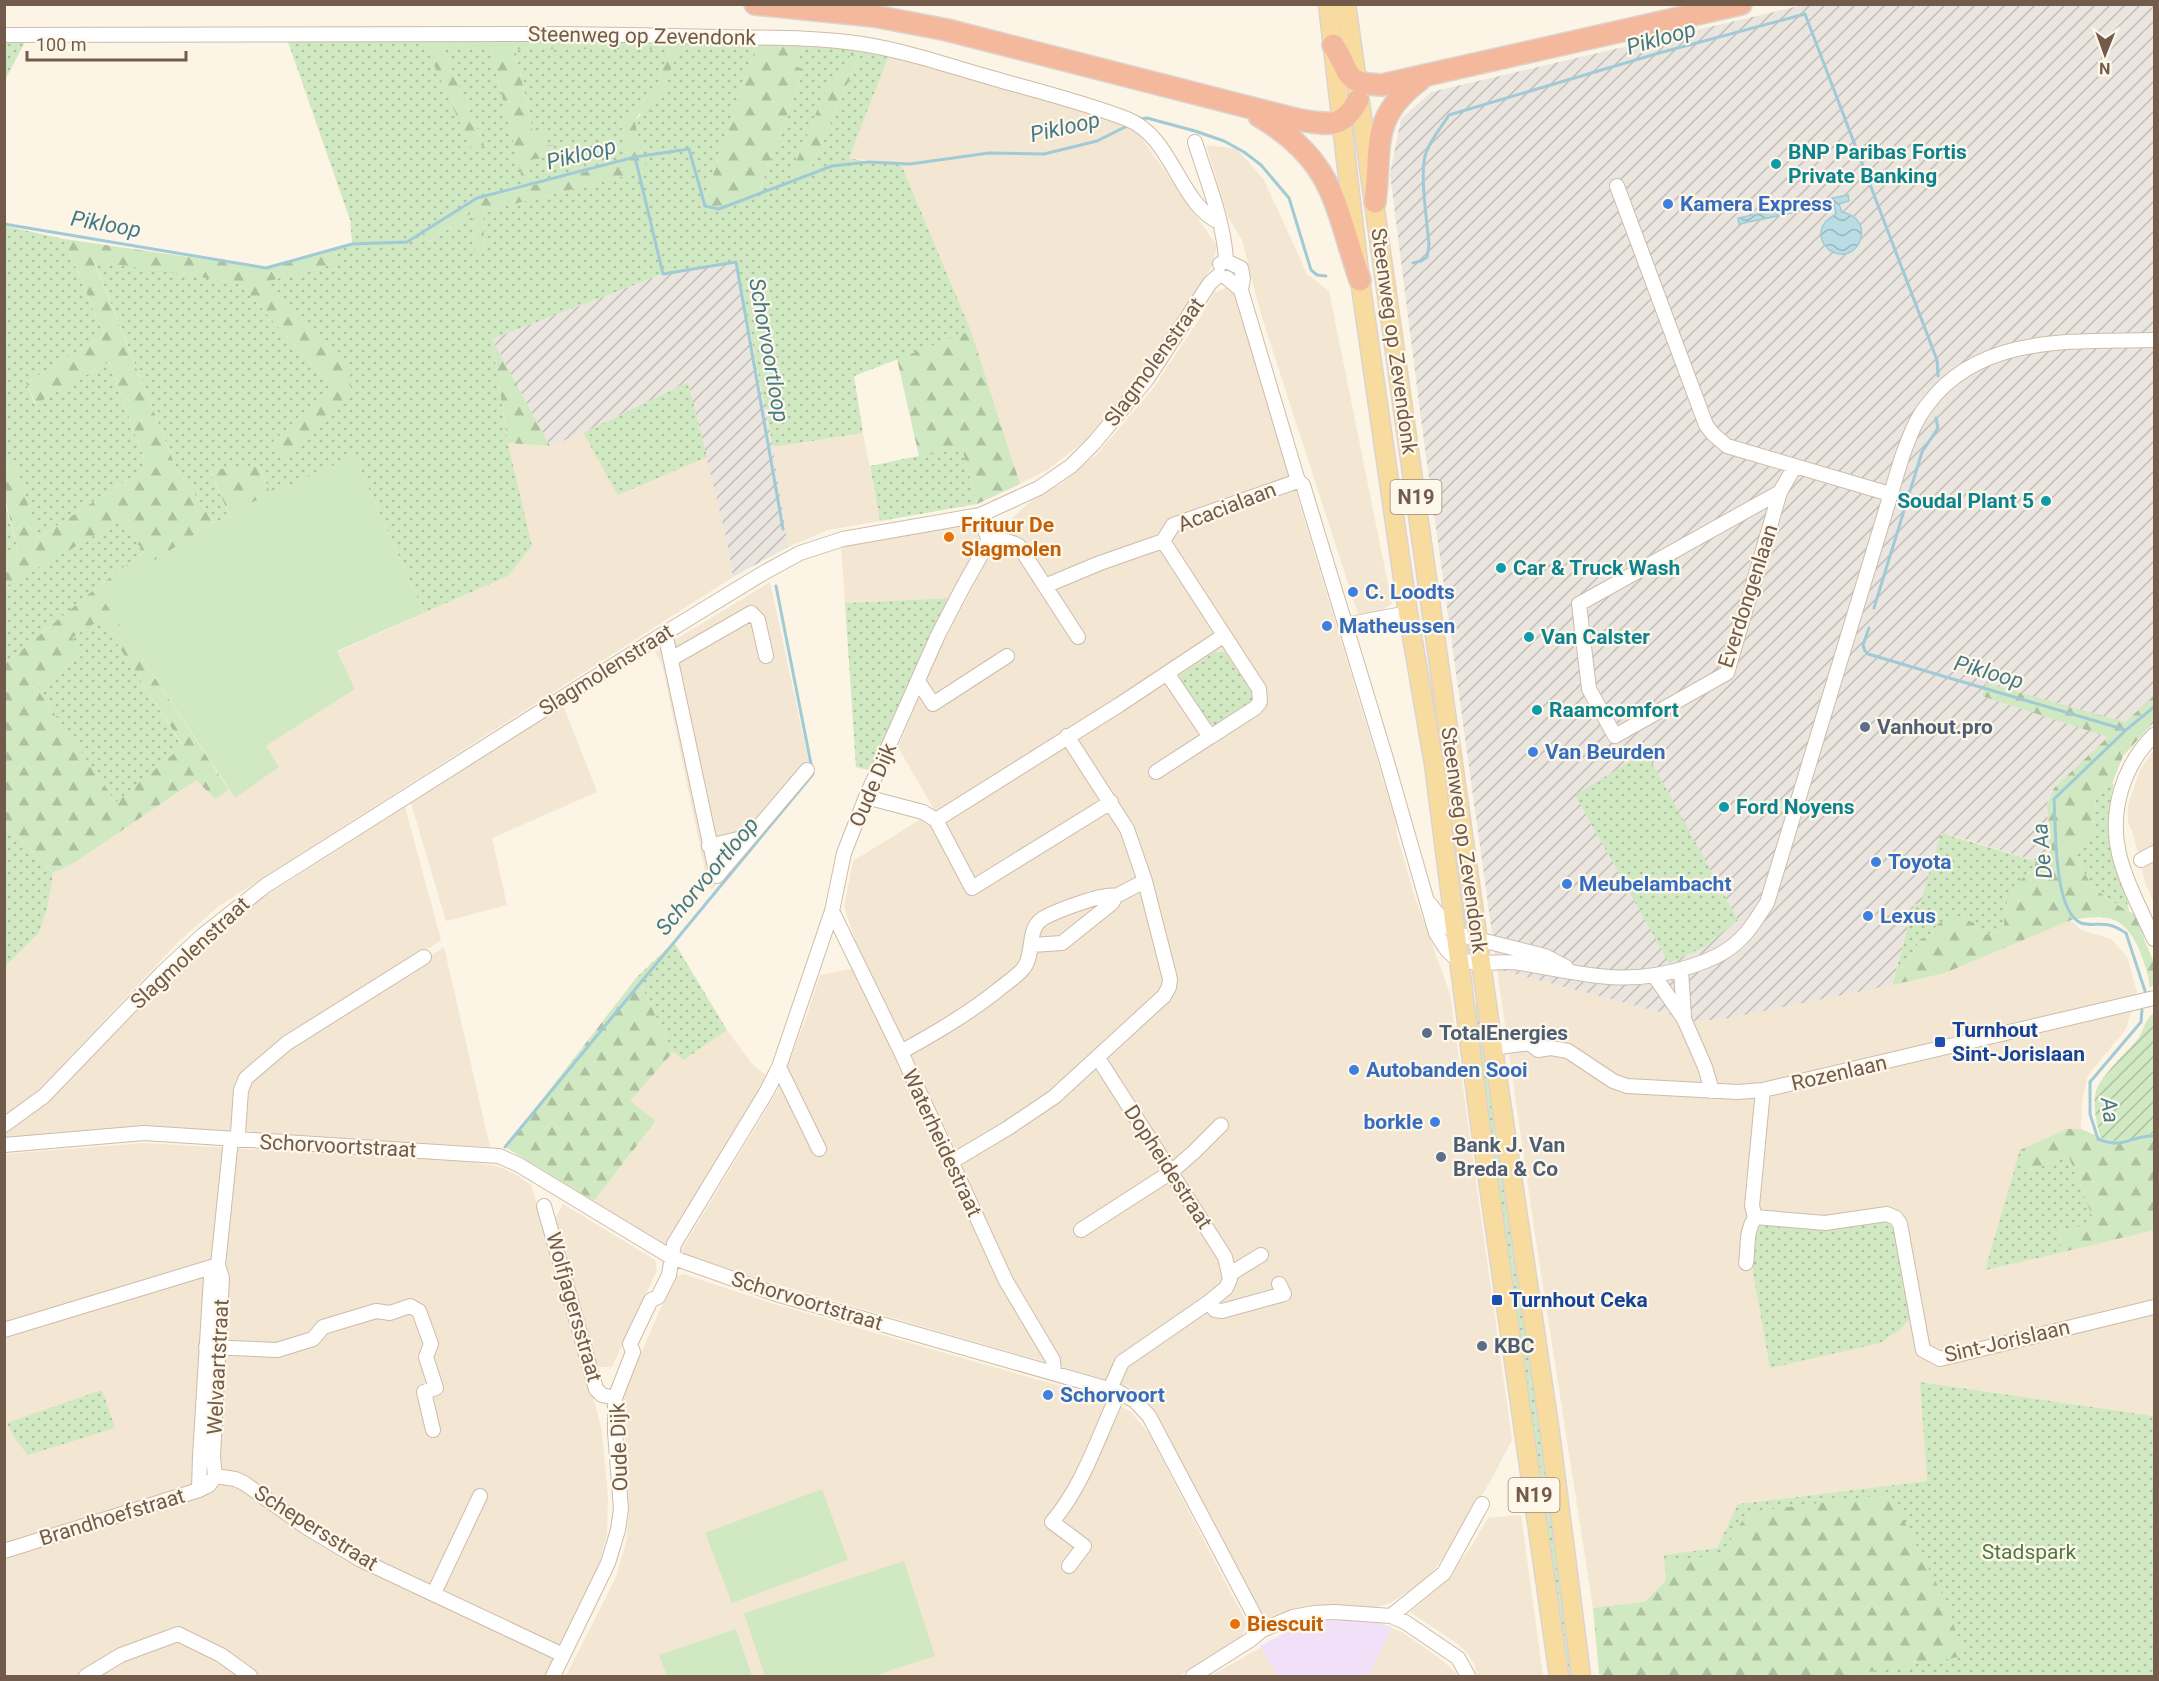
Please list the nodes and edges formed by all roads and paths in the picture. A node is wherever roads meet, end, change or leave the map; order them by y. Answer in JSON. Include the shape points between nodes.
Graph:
{"nodes":[{"id":1,"x":755,"y":4,"type":"edge"},
{"id":2,"x":1328,"y":4,"type":"edge"},
{"id":3,"x":1346,"y":4,"type":"edge"},
{"id":4,"x":1741,"y":4,"type":"edge"},
{"id":5,"x":4,"y":35,"type":"edge"},
{"id":6,"x":1339,"y":41,"type":"junction"},
{"id":7,"x":1425,"y":76,"type":"junction"},
{"id":8,"x":1357,"y":91,"type":"junction"},
{"id":9,"x":1243,"y":106,"type":"junction"},
{"id":10,"x":1343,"y":121,"type":"junction"},
{"id":11,"x":1195,"y":142,"type":"dead end"},
{"id":12,"x":1617,"y":186,"type":"dead end"},
{"id":13,"x":1375,"y":202,"type":"junction"},
{"id":14,"x":1219,"y":222,"type":"junction"},
{"id":15,"x":1226,"y":270,"type":"junction"},
{"id":16,"x":1360,"y":280,"type":"junction"},
{"id":17,"x":2154,"y":340,"type":"edge"},
{"id":18,"x":1795,"y":466,"type":"junction"},
{"id":19,"x":1298,"y":481,"type":"junction"},
{"id":20,"x":1780,"y":492,"type":"junction"},
{"id":21,"x":1890,"y":494,"type":"junction"},
{"id":22,"x":980,"y":515,"type":"junction"},
{"id":23,"x":988,"y":539,"type":"junction"},
{"id":24,"x":1162,"y":541,"type":"junction"},
{"id":25,"x":1045,"y":586,"type":"junction"},
{"id":26,"x":1408,"y":613,"type":"junction"},
{"id":27,"x":1345,"y":626,"type":"junction"},
{"id":28,"x":665,"y":633,"type":"junction"},
{"id":29,"x":1223,"y":636,"type":"junction"},
{"id":30,"x":1078,"y":637,"type":"dead end"},
{"id":31,"x":766,"y":656,"type":"dead end"},
{"id":32,"x":1006,"y":656,"type":"dead end"},
{"id":33,"x":671,"y":659,"type":"junction"},
{"id":34,"x":1167,"y":673,"type":"junction"},
{"id":35,"x":918,"y":681,"type":"junction"},
{"id":36,"x":2154,"y":735,"type":"edge"},
{"id":37,"x":1067,"y":736,"type":"junction"},
{"id":38,"x":1210,"y":737,"type":"junction"},
{"id":39,"x":807,"y":770,"type":"dead end"},
{"id":40,"x":1156,"y":772,"type":"dead end"},
{"id":41,"x":866,"y":797,"type":"junction"},
{"id":42,"x":1111,"y":802,"type":"junction"},
{"id":43,"x":936,"y":820,"type":"junction"},
{"id":44,"x":738,"y":839,"type":"dead end"},
{"id":45,"x":709,"y":846,"type":"junction"},
{"id":46,"x":2154,"y":853,"type":"edge"},
{"id":47,"x":2141,"y":860,"type":"dead end"},
{"id":48,"x":1145,"y":881,"type":"junction"},
{"id":49,"x":1116,"y":896,"type":"junction"},
{"id":50,"x":1426,"y":898,"type":"junction"},
{"id":51,"x":832,"y":911,"type":"junction"},
{"id":52,"x":1457,"y":934,"type":"junction"},
{"id":53,"x":1478,"y":938,"type":"junction"},
{"id":54,"x":2154,"y":939,"type":"edge"},
{"id":55,"x":1032,"y":945,"type":"junction"},
{"id":56,"x":424,"y":957,"type":"dead end"},
{"id":57,"x":1461,"y":960,"type":"junction"},
{"id":58,"x":1482,"y":963,"type":"junction"},
{"id":59,"x":1681,"y":969,"type":"junction"},
{"id":60,"x":1584,"y":976,"type":"junction"},
{"id":61,"x":1655,"y":977,"type":"junction"},
{"id":62,"x":2154,"y":998,"type":"edge"},
{"id":63,"x":1684,"y":1019,"type":"junction"},
{"id":64,"x":1493,"y":1048,"type":"junction"},
{"id":65,"x":901,"y":1053,"type":"junction"},
{"id":66,"x":1098,"y":1058,"type":"junction"},
{"id":67,"x":779,"y":1067,"type":"junction"},
{"id":68,"x":1763,"y":1090,"type":"junction"},
{"id":69,"x":1712,"y":1091,"type":"junction"},
{"id":70,"x":4,"y":1125,"type":"edge"},
{"id":71,"x":1221,"y":1125,"type":"dead end"},
{"id":72,"x":233,"y":1139,"type":"junction"},
{"id":73,"x":4,"y":1145,"type":"edge"},
{"id":74,"x":819,"y":1149,"type":"dead end"},
{"id":75,"x":951,"y":1162,"type":"junction"},
{"id":76,"x":1170,"y":1172,"type":"junction"},
{"id":77,"x":544,"y":1206,"type":"dead end"},
{"id":78,"x":1755,"y":1216,"type":"junction"},
{"id":79,"x":1081,"y":1230,"type":"dead end"},
{"id":80,"x":1261,"y":1255,"type":"dead end"},
{"id":81,"x":671,"y":1257,"type":"junction"},
{"id":82,"x":1746,"y":1263,"type":"dead end"},
{"id":83,"x":218,"y":1265,"type":"junction"},
{"id":84,"x":1230,"y":1276,"type":"junction"},
{"id":85,"x":1279,"y":1284,"type":"dead end"},
{"id":86,"x":1209,"y":1302,"type":"junction"},
{"id":87,"x":2154,"y":1307,"type":"edge"},
{"id":88,"x":4,"y":1330,"type":"edge"},
{"id":89,"x":212,"y":1347,"type":"junction"},
{"id":90,"x":1054,"y":1373,"type":"junction"},
{"id":91,"x":1115,"y":1390,"type":"junction"},
{"id":92,"x":615,"y":1398,"type":"junction"},
{"id":93,"x":433,"y":1430,"type":"dead end"},
{"id":94,"x":206,"y":1456,"type":"junction"},
{"id":95,"x":215,"y":1476,"type":"junction"},
{"id":96,"x":200,"y":1490,"type":"junction"},
{"id":97,"x":480,"y":1496,"type":"dead end"},
{"id":98,"x":1482,"y":1504,"type":"dead end"},
{"id":99,"x":4,"y":1551,"type":"edge"},
{"id":100,"x":1069,"y":1566,"type":"dead end"},
{"id":101,"x":434,"y":1593,"type":"junction"},
{"id":102,"x":1391,"y":1616,"type":"junction"},
{"id":103,"x":1262,"y":1630,"type":"junction"},
{"id":104,"x":563,"y":1655,"type":"junction"},
{"id":105,"x":248,"y":1676,"type":"edge"},
{"id":106,"x":86,"y":1677,"type":"edge"},
{"id":107,"x":553,"y":1677,"type":"edge"},
{"id":108,"x":1193,"y":1677,"type":"edge"},
{"id":109,"x":1468,"y":1677,"type":"edge"},
{"id":110,"x":1559,"y":1677,"type":"edge"},
{"id":111,"x":1581,"y":1677,"type":"edge"}],
"edges":[{"from":1,"to":9,"type":"highway","via":[[874,16],[947,30]]},
{"from":2,"to":6,"type":"main road","name":"Steenweg op Zevendonk","number":"N19"},
{"from":3,"to":6,"type":"main road","name":"Steenweg op Zevendonk","number":"N19"},
{"from":4,"to":7,"type":"highway"},
{"from":5,"to":14,"type":"street","name":"Steenweg op Zevendonk","via":[[589,34],[825,39],[868,45],[949,65],[1131,121],[1148,132],[1190,194]]},
{"from":6,"to":8,"type":"highway","via":[[1341,57]]},
{"from":6,"to":10,"type":"main road","name":"Steenweg op Zevendonk","number":"N19"},
{"from":7,"to":8,"type":"highway"},
{"from":7,"to":13,"type":"highway","via":[[1400,96],[1386,117],[1379,143]]},
{"from":8,"to":10,"type":"highway","via":[[1352,112]]},
{"from":8,"to":13,"type":"main road","name":"Steenweg op Zevendonk","number":"N19"},
{"from":9,"to":10,"type":"highway","via":[[1310,121]]},
{"from":9,"to":16,"type":"highway","via":[[1293,139],[1321,172],[1338,206]]},
{"from":10,"to":16,"type":"main road","name":"Steenweg op Zevendonk","number":"N19"},
{"from":11,"to":14,"type":"street"},
{"from":12,"to":18,"type":"street","via":[[1706,425],[1727,446]]},
{"from":13,"to":53,"type":"main road","name":"Steenweg op Zevendonk","number":"N19"},
{"from":14,"to":15,"type":"street"},
{"from":15,"to":19,"type":"street","name":"Steenweg op Zevendonk","via":[[1241,290]]},
{"from":15,"to":22,"type":"street","name":"Slagmolenstraat","via":[[1210,283],[1147,379],[1071,466],[1039,488]]},
{"from":16,"to":26,"type":"main road","name":"Steenweg op Zevendonk","number":"N19"},
{"from":17,"to":21,"type":"street","via":[[2024,346],[1992,355],[1966,370],[1928,403],[1912,429]]},
{"from":18,"to":20,"type":"street","name":"Everdongenlaan"},
{"from":18,"to":21,"type":"street"},
{"from":19,"to":24,"type":"street","name":"Acacialaan","via":[[1173,525]]},
{"from":19,"to":27,"type":"street","name":"Steenweg op Zevendonk","via":[[1303,485]]},
{"from":20,"to":20,"type":"street","name":"Everdongenlaan","via":[[1727,673],[1615,736],[1589,689],[1579,604]]},
{"from":21,"to":59,"type":"street","via":[[1767,903],[1746,934],[1718,957]]},
{"from":22,"to":23,"type":"street"},
{"from":22,"to":28,"type":"street","name":"Slagmolenstraat","via":[[843,538],[800,553]]},
{"from":23,"to":25,"type":"street","via":[[1019,546]]},
{"from":23,"to":35,"type":"street","name":"Oude Dijk"},
{"from":24,"to":25,"type":"street","name":"Acacialaan"},
{"from":24,"to":29,"type":"street","name":"Acacialaan"},
{"from":25,"to":30,"type":"street"},
{"from":26,"to":27,"type":"street"},
{"from":26,"to":52,"type":"main road","name":"Steenweg op Zevendonk","number":"N19"},
{"from":27,"to":50,"type":"street","name":"Steenweg op Zevendonk"},
{"from":28,"to":33,"type":"street"},
{"from":28,"to":70,"type":"street","name":"Slagmolenstraat","via":[[265,886],[203,935],[44,1095]]},
{"from":29,"to":34,"type":"street"},
{"from":29,"to":38,"type":"street","name":"Acacialaan","via":[[1258,689],[1260,702]]},
{"from":31,"to":33,"type":"street","via":[[758,620],[751,613]]},
{"from":32,"to":35,"type":"street","via":[[933,704]]},
{"from":33,"to":45,"type":"street"},
{"from":34,"to":37,"type":"street"},
{"from":34,"to":38,"type":"street"},
{"from":35,"to":41,"type":"street","name":"Oude Dijk"},
{"from":36,"to":54,"type":"street","via":[[2128,769],[2116,805],[2119,855]]},
{"from":37,"to":42,"type":"street"},
{"from":37,"to":43,"type":"street"},
{"from":38,"to":40,"type":"street","name":"Acacialaan"},
{"from":39,"to":45,"type":"street","via":[[717,876]]},
{"from":41,"to":43,"type":"street","via":[[923,812]]},
{"from":41,"to":51,"type":"street","name":"Oude Dijk","via":[[844,853]]},
{"from":42,"to":43,"type":"street","via":[[972,888]]},
{"from":42,"to":48,"type":"street","via":[[1127,828]]},
{"from":44,"to":45,"type":"street"},
{"from":46,"to":47,"type":"street"},
{"from":48,"to":49,"type":"street"},
{"from":48,"to":66,"type":"street","via":[[1169,987]]},
{"from":49,"to":55,"type":"street","via":[[1062,943]]},
{"from":49,"to":55,"type":"street","via":[[1097,898],[1042,919],[1033,932]]},
{"from":50,"to":52,"type":"street","name":"Steenweg op Zevendonk"},
{"from":50,"to":57,"type":"street","name":"Steenweg op Zevendonk","via":[[1436,933],[1450,954]]},
{"from":51,"to":65,"type":"street","name":"Waterheidestraat"},
{"from":51,"to":67,"type":"street","name":"Oude Dijk"},
{"from":52,"to":53,"type":"street"},
{"from":52,"to":57,"type":"main road","name":"Steenweg op Zevendonk","number":"N19"},
{"from":53,"to":58,"type":"main road","name":"Steenweg op Zevendonk","number":"N19"},
{"from":53,"to":60,"type":"street","via":[[1545,956]]},
{"from":55,"to":65,"type":"street","via":[[1019,973],[971,1010]]},
{"from":56,"to":72,"type":"street","name":"Welvaartstraat","via":[[287,1043],[246,1078],[241,1090],[238,1133]]},
{"from":57,"to":58,"type":"street"},
{"from":57,"to":110,"type":"main road","name":"Steenweg op Zevendonk","number":"N19","via":[[1479,1116]]},
{"from":58,"to":60,"type":"street","via":[[1511,962]]},
{"from":58,"to":64,"type":"main road","name":"Steenweg op Zevendonk","number":"N19"},
{"from":59,"to":61,"type":"street"},
{"from":59,"to":63,"type":"street"},
{"from":60,"to":61,"type":"street"},
{"from":61,"to":63,"type":"street"},
{"from":62,"to":68,"type":"street","name":"Rozenlaan"},
{"from":63,"to":69,"type":"street"},
{"from":64,"to":69,"type":"street","name":"Rozenlaan","via":[[1529,1043],[1538,1050],[1551,1047],[1568,1051],[1627,1086]]},
{"from":64,"to":111,"type":"main road","name":"Steenweg op Zevendonk","number":"N19","via":[[1550,1432]]},
{"from":65,"to":75,"type":"street","name":"Waterheidestraat"},
{"from":66,"to":75,"type":"street","via":[[1054,1097]]},
{"from":66,"to":76,"type":"street","name":"Dopheidestraat"},
{"from":67,"to":74,"type":"street"},
{"from":67,"to":81,"type":"street","name":"Oude Dijk","via":[[674,1244]]},
{"from":68,"to":69,"type":"street","name":"Rozenlaan"},
{"from":68,"to":78,"type":"street","via":[[1752,1206]]},
{"from":71,"to":76,"type":"street"},
{"from":72,"to":73,"type":"street","name":"Schorvoortstraat","via":[[144,1133]]},
{"from":72,"to":81,"type":"street","name":"Schorvoortstraat","via":[[499,1156]]},
{"from":72,"to":83,"type":"street","name":"Welvaartstraat"},
{"from":75,"to":90,"type":"street","name":"Waterheidestraat","via":[[1005,1281],[1053,1360]]},
{"from":76,"to":79,"type":"street"},
{"from":76,"to":84,"type":"street","name":"Dopheidestraat","via":[[1225,1257]]},
{"from":77,"to":92,"type":"street","name":"Wolfjagersstraat","via":[[596,1389]]},
{"from":78,"to":82,"type":"street","via":[[1747,1234]]},
{"from":78,"to":87,"type":"street","name":"Sint-Jorislaan","via":[[1825,1223],[1887,1214],[1896,1218],[1923,1350],[1940,1359]]},
{"from":80,"to":84,"type":"street"},
{"from":81,"to":90,"type":"street","name":"Schorvoortstraat","via":[[787,1297]]},
{"from":81,"to":92,"type":"street","name":"Oude Dijk","via":[[669,1275],[658,1297],[651,1300],[630,1344],[633,1352]]},
{"from":83,"to":88,"type":"street"},
{"from":83,"to":89,"type":"street","name":"Welvaartstraat","via":[[222,1278]]},
{"from":84,"to":86,"type":"street","via":[[1226,1288]]},
{"from":85,"to":86,"type":"street","via":[[1284,1294],[1222,1311],[1215,1310]]},
{"from":86,"to":91,"type":"street","via":[[1122,1362]]},
{"from":89,"to":93,"type":"street","via":[[276,1350],[312,1339],[323,1327],[376,1311],[390,1314],[410,1306],[419,1311],[431,1344],[426,1357],[436,1388],[424,1392]]},
{"from":89,"to":94,"type":"street","name":"Welvaartstraat"},
{"from":90,"to":91,"type":"street","name":"Schorvoortstraat"},
{"from":91,"to":100,"type":"street","via":[[1083,1471],[1052,1522],[1084,1546]]},
{"from":91,"to":103,"type":"street","name":"Schorvoortstraat","via":[[1135,1401],[1149,1416]]},
{"from":92,"to":104,"type":"street","name":"Oude Dijk","via":[[621,1509],[618,1530],[608,1563]]},
{"from":94,"to":95,"type":"street"},
{"from":94,"to":96,"type":"street","name":"Welvaartstraat"},
{"from":95,"to":96,"type":"street","name":"Brandhoefstraat"},
{"from":95,"to":101,"type":"street","name":"Schepersstraat","via":[[244,1483],[334,1545]]},
{"from":96,"to":99,"type":"street","name":"Brandhoefstraat"},
{"from":97,"to":101,"type":"street"},
{"from":98,"to":102,"type":"street","via":[[1444,1573]]},
{"from":101,"to":104,"type":"street","name":"Schepersstraat"},
{"from":102,"to":103,"type":"street","via":[[1314,1613]]},
{"from":102,"to":109,"type":"street","via":[[1448,1649]]},
{"from":103,"to":108,"type":"street"},
{"from":104,"to":107,"type":"street","name":"Oude Dijk"},
{"from":105,"to":106,"type":"street","via":[[221,1655],[178,1634],[122,1655]]}]}
